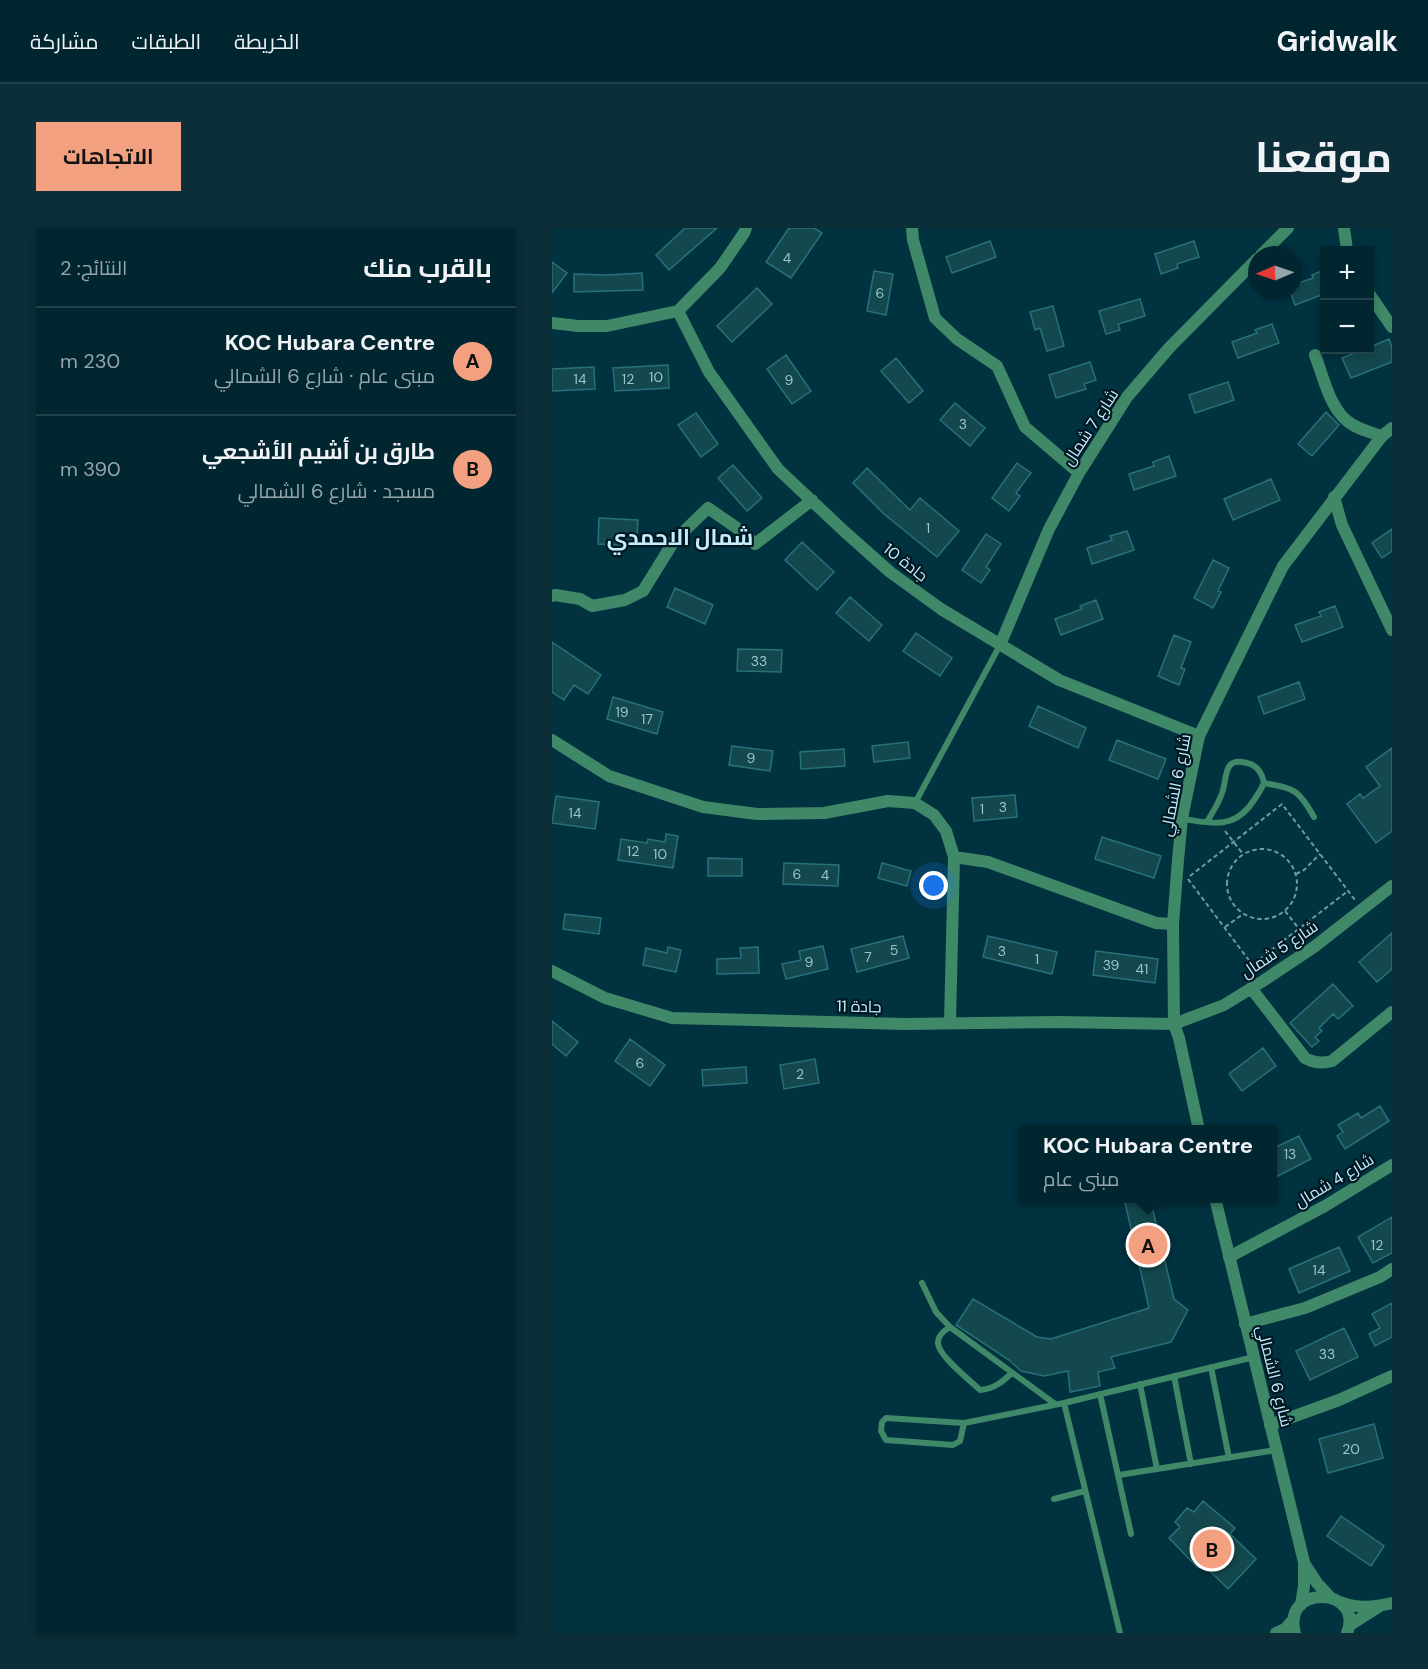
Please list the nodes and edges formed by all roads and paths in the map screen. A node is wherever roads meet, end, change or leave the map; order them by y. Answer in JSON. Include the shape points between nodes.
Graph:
{"nodes":[{"id":1,"x":746,"y":228,"type":"edge"},
{"id":2,"x":912,"y":228,"type":"edge"},
{"id":3,"x":1288,"y":228,"type":"edge"},
{"id":4,"x":1344,"y":228,"type":"edge"},
{"id":5,"x":1271,"y":246,"type":"edge"},
{"id":6,"x":1346,"y":246,"type":"edge"},
{"id":7,"x":1248,"y":269,"type":"edge"},
{"id":8,"x":1373,"y":300,"type":"edge"},
{"id":9,"x":678,"y":311,"type":"junction"},
{"id":10,"x":552,"y":323,"type":"edge"},
{"id":11,"x":1392,"y":327,"type":"edge"},
{"id":12,"x":1315,"y":355,"type":"dead end"},
{"id":13,"x":1392,"y":428,"type":"edge"},
{"id":14,"x":1382,"y":436,"type":"junction"},
{"id":15,"x":1079,"y":473,"type":"junction"},
{"id":16,"x":1334,"y":497,"type":"junction"},
{"id":17,"x":812,"y":500,"type":"junction"},
{"id":18,"x":552,"y":596,"type":"edge"},
{"id":19,"x":1392,"y":630,"type":"edge"},
{"id":20,"x":1000,"y":645,"type":"junction"},
{"id":21,"x":1199,"y":736,"type":"junction"},
{"id":22,"x":552,"y":740,"type":"edge"},
{"id":23,"x":1264,"y":783,"type":"junction"},
{"id":24,"x":915,"y":803,"type":"junction"},
{"id":25,"x":1314,"y":817,"type":"dead end"},
{"id":26,"x":1182,"y":818,"type":"junction"},
{"id":27,"x":1207,"y":822,"type":"junction"},
{"id":28,"x":1221,"y":823,"type":"junction"},
{"id":29,"x":1233,"y":842,"type":"junction"},
{"id":30,"x":1243,"y":854,"type":"junction"},
{"id":31,"x":1320,"y":854,"type":"junction"},
{"id":32,"x":954,"y":857,"type":"junction"},
{"id":33,"x":1296,"y":874,"type":"junction"},
{"id":34,"x":1348,"y":890,"type":"junction"},
{"id":35,"x":1390,"y":892,"type":"edge"},
{"id":36,"x":1363,"y":909,"type":"junction"},
{"id":37,"x":1285,"y":911,"type":"junction"},
{"id":38,"x":1243,"y":914,"type":"junction"},
{"id":39,"x":1173,"y":924,"type":"junction"},
{"id":40,"x":1225,"y":927,"type":"junction"},
{"id":41,"x":1299,"y":929,"type":"junction"},
{"id":42,"x":1314,"y":947,"type":"junction"},
{"id":43,"x":1253,"y":964,"type":"junction"},
{"id":44,"x":552,"y":972,"type":"edge"},
{"id":45,"x":1263,"y":981,"type":"junction"},
{"id":46,"x":1251,"y":988,"type":"junction"},
{"id":47,"x":1392,"y":1012,"type":"edge"},
{"id":48,"x":950,"y":1023,"type":"junction"},
{"id":49,"x":1174,"y":1024,"type":"junction"},
{"id":50,"x":1198,"y":1125,"type":"edge"},
{"id":51,"x":1392,"y":1165,"type":"edge"},
{"id":52,"x":1216,"y":1203,"type":"edge"},
{"id":53,"x":1229,"y":1257,"type":"junction"},
{"id":54,"x":1392,"y":1269,"type":"edge"},
{"id":55,"x":922,"y":1283,"type":"dead end"},
{"id":56,"x":1245,"y":1324,"type":"junction"},
{"id":57,"x":950,"y":1327,"type":"junction"},
{"id":58,"x":1254,"y":1357,"type":"junction"},
{"id":59,"x":1211,"y":1367,"type":"junction"},
{"id":60,"x":1012,"y":1373,"type":"junction"},
{"id":61,"x":1174,"y":1376,"type":"junction"},
{"id":62,"x":1392,"y":1376,"type":"edge"},
{"id":63,"x":1140,"y":1384,"type":"junction"},
{"id":64,"x":1100,"y":1394,"type":"junction"},
{"id":65,"x":1064,"y":1402,"type":"junction"},
{"id":66,"x":1055,"y":1404,"type":"junction"},
{"id":67,"x":964,"y":1422,"type":"junction"},
{"id":68,"x":1270,"y":1425,"type":"junction"},
{"id":69,"x":1276,"y":1450,"type":"junction"},
{"id":70,"x":1229,"y":1458,"type":"junction"},
{"id":71,"x":1191,"y":1464,"type":"junction"},
{"id":72,"x":1157,"y":1469,"type":"junction"},
{"id":73,"x":1119,"y":1475,"type":"junction"},
{"id":74,"x":1085,"y":1491,"type":"junction"},
{"id":75,"x":1054,"y":1498,"type":"dead end"},
{"id":76,"x":1131,"y":1534,"type":"dead end"},
{"id":77,"x":1304,"y":1562,"type":"junction"},
{"id":78,"x":1334,"y":1599,"type":"junction"},
{"id":79,"x":1386,"y":1604,"type":"edge"},
{"id":80,"x":1301,"y":1605,"type":"junction"},
{"id":81,"x":1294,"y":1619,"type":"junction"},
{"id":82,"x":1348,"y":1629,"type":"edge"},
{"id":83,"x":1120,"y":1633,"type":"edge"},
{"id":84,"x":1276,"y":1633,"type":"edge"},
{"id":85,"x":1295,"y":1633,"type":"edge"}],
"edges":[{"from":1,"to":9,"type":"street","via":[[720,268]]},
{"from":2,"to":15,"type":"street","via":[[935,318],[957,339],[997,366],[1025,427]]},
{"from":3,"to":5,"type":"street"},
{"from":4,"to":6,"type":"street"},
{"from":7,"to":15,"type":"street","name":"شارع 7 شمال","via":[[1141,381]]},
{"from":8,"to":11,"type":"street"},
{"from":9,"to":10,"type":"street","via":[[607,326]]},
{"from":9,"to":17,"type":"street","name":"جادة 10","via":[[709,372],[778,469]]},
{"from":12,"to":14,"type":"street","via":[[1333,402],[1346,420]]},
{"from":13,"to":14,"type":"street","name":"شارع 6 الشمالي"},
{"from":14,"to":16,"type":"street","name":"شارع 6 الشمالي"},
{"from":15,"to":20,"type":"street","name":"شارع 7 شمال","via":[[1049,530]]},
{"from":16,"to":19,"type":"street","via":[[1342,525]]},
{"from":16,"to":21,"type":"street","name":"شارع 6 الشمالي","via":[[1282,566]]},
{"from":17,"to":18,"type":"street","via":[[755,544],[708,508],[674,541],[642,591],[625,600],[592,606],[580,599]]},
{"from":17,"to":20,"type":"street","name":"جادة 10","via":[[890,572]]},
{"from":20,"to":21,"type":"street","name":"جادة 10","via":[[1059,680]]},
{"from":20,"to":24,"type":"lane"},
{"from":21,"to":26,"type":"street","name":"شارع 6 الشمالي"},
{"from":22,"to":24,"type":"street","via":[[609,776],[703,807],[757,814],[824,813],[888,801]]},
{"from":23,"to":25,"type":"lane","via":[[1297,793]]},
{"from":23,"to":27,"type":"lane","via":[[1251,764],[1231,764],[1223,792]]},
{"from":23,"to":28,"type":"lane","via":[[1242,816]]},
{"from":24,"to":32,"type":"street","via":[[934,815],[946,831]]},
{"from":26,"to":27,"type":"lane"},
{"from":26,"to":39,"type":"street","name":"شارع 6 الشمالي"},
{"from":27,"to":28,"type":"lane"},
{"from":28,"to":29,"type":"path"},
{"from":29,"to":30,"type":"path"},
{"from":29,"to":31,"type":"path","via":[[1282,804]]},
{"from":29,"to":40,"type":"path","via":[[1187,878]]},
{"from":30,"to":33,"type":"path","via":[[1256,849],[1271,850],[1284,856]]},
{"from":30,"to":38,"type":"path","via":[[1229,870],[1227,884],[1229,898]]},
{"from":31,"to":33,"type":"path"},
{"from":31,"to":34,"type":"path"},
{"from":32,"to":39,"type":"street","via":[[988,862],[1156,923]]},
{"from":32,"to":48,"type":"street"},
{"from":33,"to":37,"type":"path","via":[[1296,894]]},
{"from":34,"to":36,"type":"path"},
{"from":34,"to":41,"type":"path"},
{"from":35,"to":36,"type":"street","name":"شارع 5 شمال"},
{"from":36,"to":42,"type":"street","name":"شارع 5 شمال"},
{"from":37,"to":38,"type":"path","via":[[1265,919]]},
{"from":37,"to":41,"type":"path"},
{"from":38,"to":40,"type":"path"},
{"from":39,"to":49,"type":"street","name":"شارع 6 الشمالي"},
{"from":40,"to":43,"type":"path"},
{"from":41,"to":42,"type":"path"},
{"from":41,"to":43,"type":"path"},
{"from":42,"to":45,"type":"street","name":"شارع 5 شمال"},
{"from":43,"to":45,"type":"path"},
{"from":44,"to":48,"type":"street","name":"جادة 11","via":[[605,998],[672,1018]]},
{"from":45,"to":46,"type":"street","name":"شارع 5 شمال"},
{"from":46,"to":47,"type":"street","via":[[1305,1058],[1315,1062],[1332,1061]]},
{"from":46,"to":49,"type":"street","name":"شارع 5 شمال","via":[[1224,1005]]},
{"from":48,"to":49,"type":"street","name":"جادة 11"},
{"from":49,"to":50,"type":"street","name":"شارع 6 الشمالي"},
{"from":51,"to":53,"type":"street","name":"شارع 4 شمال"},
{"from":52,"to":53,"type":"street","name":"شارع 6 الشمالي"},
{"from":53,"to":56,"type":"street","name":"شارع 6 الشمالي"},
{"from":54,"to":56,"type":"street","via":[[1305,1308]]},
{"from":55,"to":57,"type":"lane","via":[[936,1312]]},
{"from":56,"to":58,"type":"street","name":"شارع 6 الشمالي"},
{"from":57,"to":60,"type":"lane"},
{"from":57,"to":60,"type":"lane","via":[[942,1332],[938,1342],[941,1353],[980,1390],[1000,1384]]},
{"from":58,"to":59,"type":"lane"},
{"from":58,"to":68,"type":"street","name":"شارع 6 الشمالي"},
{"from":59,"to":61,"type":"lane"},
{"from":59,"to":70,"type":"lane"},
{"from":60,"to":66,"type":"lane"},
{"from":61,"to":63,"type":"lane"},
{"from":61,"to":71,"type":"lane"},
{"from":62,"to":68,"type":"street"},
{"from":63,"to":64,"type":"lane"},
{"from":63,"to":72,"type":"lane"},
{"from":64,"to":65,"type":"lane"},
{"from":64,"to":73,"type":"lane"},
{"from":65,"to":66,"type":"lane"},
{"from":65,"to":74,"type":"lane"},
{"from":66,"to":67,"type":"lane"},
{"from":67,"to":67,"type":"lane","via":[[886,1418],[881,1431],[886,1440],[953,1445],[960,1441]]},
{"from":68,"to":69,"type":"street","name":"شارع 6 الشمالي"},
{"from":69,"to":70,"type":"lane"},
{"from":69,"to":77,"type":"street","name":"شارع 6 الشمالي"},
{"from":70,"to":71,"type":"lane"},
{"from":71,"to":72,"type":"lane"},
{"from":72,"to":73,"type":"lane"},
{"from":73,"to":76,"type":"lane"},
{"from":74,"to":75,"type":"lane"},
{"from":74,"to":83,"type":"lane"},
{"from":77,"to":78,"type":"street","name":"شارع 6 الشمالي","via":[[1317,1583]]},
{"from":77,"to":80,"type":"street","name":"شارع 6 الشمالي"},
{"from":78,"to":79,"type":"street","via":[[1359,1607]]},
{"from":78,"to":80,"type":"street","via":[[1319,1596]]},
{"from":78,"to":82,"type":"street","name":"شارع 6 الشمالي","via":[[1349,1616]]},
{"from":79,"to":82,"type":"street"},
{"from":80,"to":81,"type":"street"},
{"from":81,"to":84,"type":"street"},
{"from":81,"to":85,"type":"street"}]}
